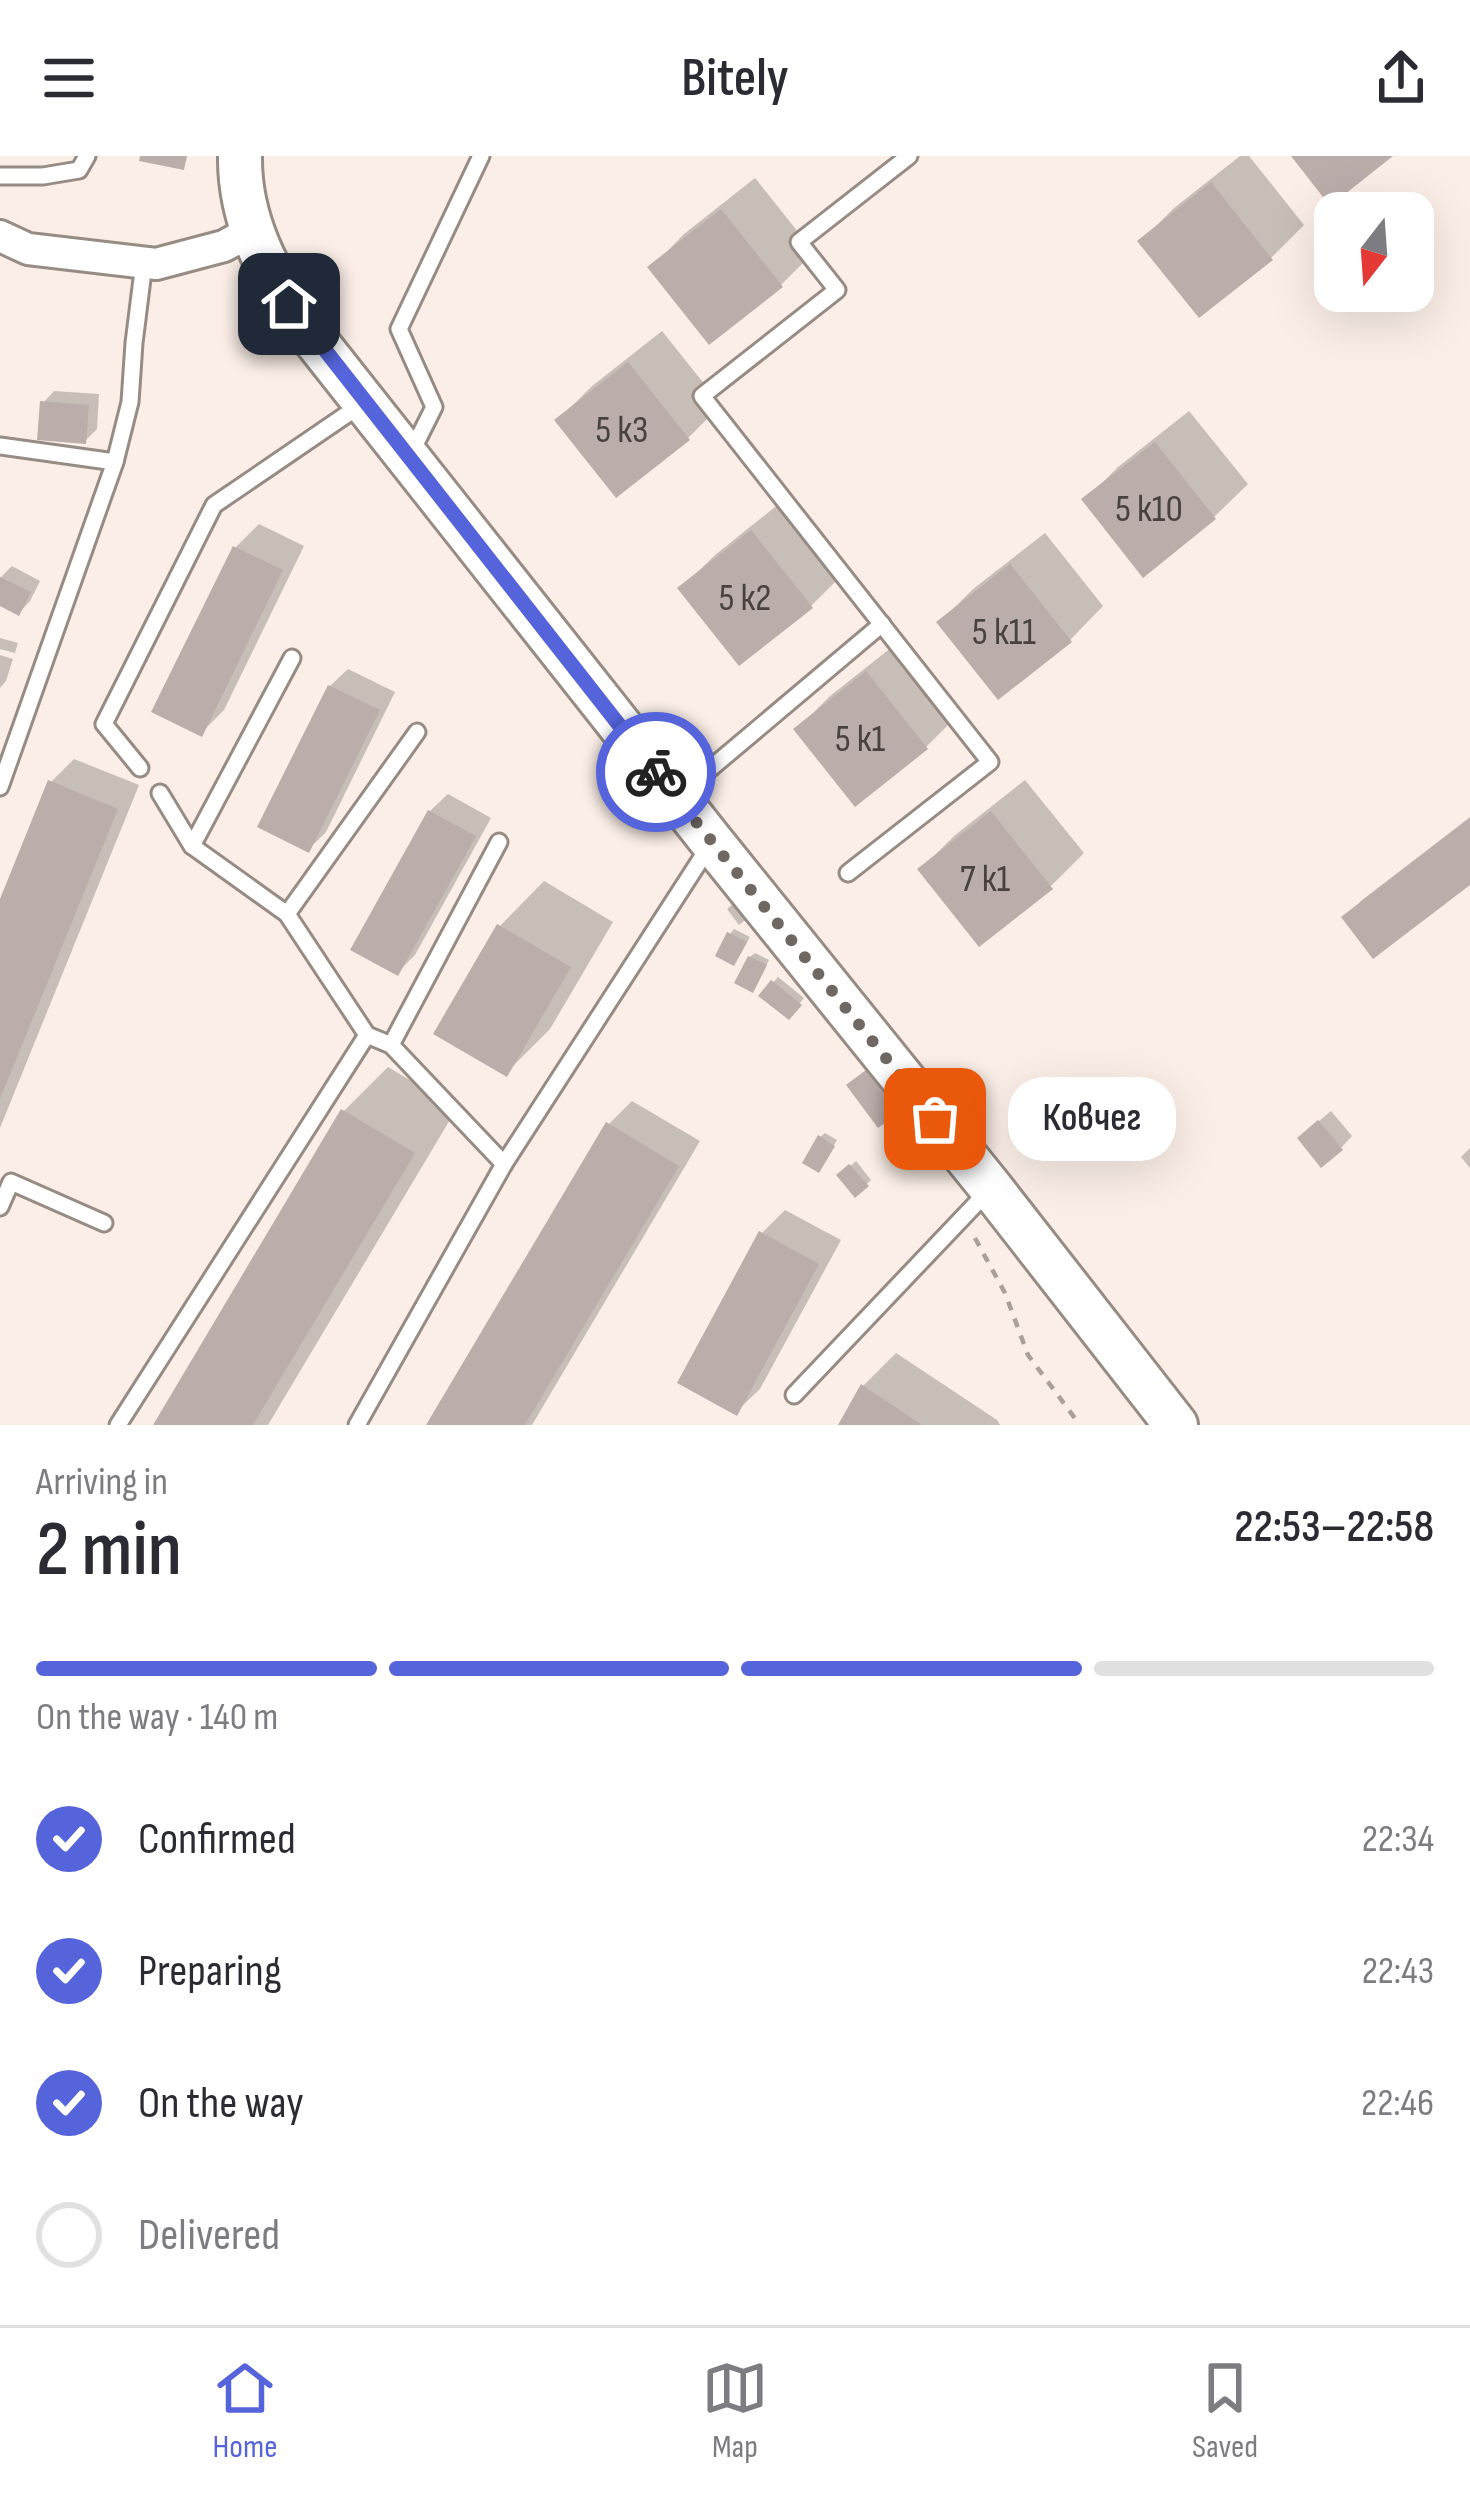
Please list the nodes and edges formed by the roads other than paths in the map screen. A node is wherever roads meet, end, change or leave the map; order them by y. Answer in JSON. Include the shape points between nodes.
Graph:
{"nodes":[{"id":1,"x":87,"y":156,"type":"edge"},
{"id":2,"x":239,"y":156,"type":"edge"},
{"id":3,"x":481,"y":156,"type":"edge"},
{"id":4,"x":909,"y":156,"type":"edge"},
{"id":5,"x":0,"y":176,"type":"edge"},
{"id":6,"x":251,"y":231,"type":"junction"},
{"id":7,"x":0,"y":236,"type":"edge"},
{"id":8,"x":144,"y":263,"type":"junction"},
{"id":9,"x":364,"y":402,"type":"junction"},
{"id":10,"x":0,"y":446,"type":"edge"},
{"id":11,"x":408,"y":458,"type":"junction"},
{"id":12,"x":115,"y":462,"type":"junction"},
{"id":13,"x":881,"y":624,"type":"junction"},
{"id":14,"x":292,"y":658,"type":"dead end"},
{"id":15,"x":417,"y":732,"type":"dead end"},
{"id":16,"x":140,"y":768,"type":"dead end"},
{"id":17,"x":0,"y":787,"type":"edge"},
{"id":18,"x":160,"y":793,"type":"dead end"},
{"id":19,"x":676,"y":797,"type":"junction"},
{"id":20,"x":500,"y":842,"type":"dead end"},
{"id":21,"x":712,"y":842,"type":"junction"},
{"id":22,"x":192,"y":845,"type":"junction"},
{"id":23,"x":848,"y":873,"type":"dead end"},
{"id":24,"x":287,"y":914,"type":"junction"},
{"id":25,"x":367,"y":1034,"type":"junction"},
{"id":26,"x":391,"y":1046,"type":"junction"},
{"id":27,"x":504,"y":1164,"type":"junction"},
{"id":28,"x":977,"y":1202,"type":"junction"},
{"id":29,"x":0,"y":1207,"type":"edge"},
{"id":30,"x":104,"y":1223,"type":"dead end"},
{"id":31,"x":794,"y":1395,"type":"dead end"},
{"id":32,"x":118,"y":1425,"type":"edge"},
{"id":33,"x":357,"y":1425,"type":"edge"},
{"id":34,"x":1176,"y":1425,"type":"edge"}],
"edges":[{"from":1,"to":5,"type":"lane","via":[[79,170]]},
{"from":2,"to":6,"type":"main road"},
{"from":3,"to":11,"type":"lane","via":[[399,329],[434,407]]},
{"from":4,"to":13,"type":"lane","via":[[799,242],[837,290],[702,396]]},
{"from":6,"to":8,"type":"street","via":[[224,246]]},
{"from":6,"to":9,"type":"main road","via":[[274,283]]},
{"from":7,"to":8,"type":"street","via":[[28,249]]},
{"from":8,"to":12,"type":"lane","via":[[130,401]]},
{"from":9,"to":11,"type":"main road"},
{"from":9,"to":16,"type":"lane","via":[[214,505],[104,724]]},
{"from":10,"to":12,"type":"lane"},
{"from":11,"to":19,"type":"main road"},
{"from":12,"to":17,"type":"lane"},
{"from":13,"to":19,"type":"lane"},
{"from":13,"to":23,"type":"lane","via":[[990,762]]},
{"from":14,"to":22,"type":"lane"},
{"from":15,"to":24,"type":"lane"},
{"from":18,"to":22,"type":"lane"},
{"from":19,"to":21,"type":"main road"},
{"from":20,"to":26,"type":"lane"},
{"from":21,"to":27,"type":"lane"},
{"from":21,"to":28,"type":"main road"},
{"from":22,"to":24,"type":"lane"},
{"from":24,"to":25,"type":"lane"},
{"from":25,"to":26,"type":"lane"},
{"from":25,"to":32,"type":"lane"},
{"from":26,"to":27,"type":"lane"},
{"from":27,"to":33,"type":"lane"},
{"from":28,"to":31,"type":"lane"},
{"from":28,"to":34,"type":"main road"},
{"from":29,"to":30,"type":"lane","via":[[11,1182]]}]}
